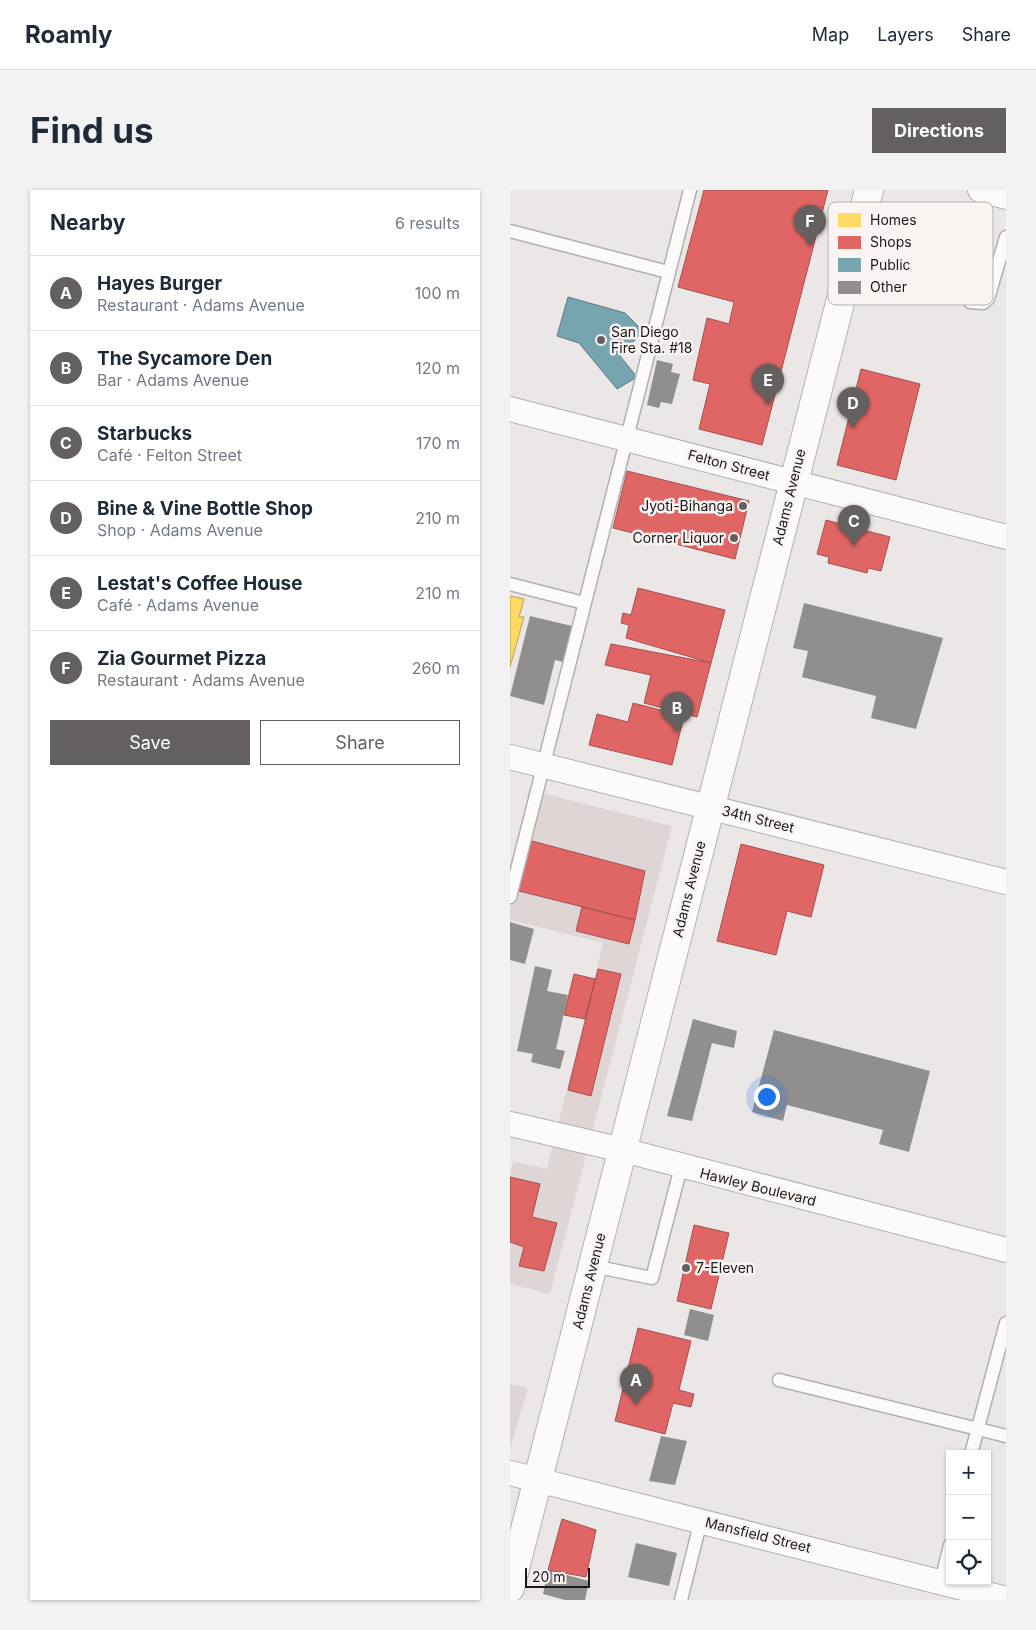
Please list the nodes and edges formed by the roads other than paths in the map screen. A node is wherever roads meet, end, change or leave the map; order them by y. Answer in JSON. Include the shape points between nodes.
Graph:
{"nodes":[{"id":1,"x":690,"y":190,"type":"edge"},
{"id":2,"x":510,"y":231,"type":"edge"},
{"id":3,"x":1006,"y":237,"type":"edge"},
{"id":4,"x":668,"y":272,"type":"junction"},
{"id":5,"x":993,"y":282,"type":"edge"},
{"id":6,"x":839,"y":305,"type":"edge"},
{"id":7,"x":510,"y":409,"type":"edge"},
{"id":8,"x":626,"y":437,"type":"junction"},
{"id":9,"x":793,"y":482,"type":"junction"},
{"id":10,"x":1006,"y":537,"type":"edge"},
{"id":11,"x":510,"y":584,"type":"edge"},
{"id":12,"x":584,"y":604,"type":"junction"},
{"id":13,"x":510,"y":757,"type":"edge"},
{"id":14,"x":544,"y":766,"type":"junction"},
{"id":15,"x":710,"y":807,"type":"junction"},
{"id":16,"x":1006,"y":882,"type":"edge"},
{"id":17,"x":510,"y":897,"type":"edge"},
{"id":18,"x":510,"y":1124,"type":"edge"},
{"id":19,"x":623,"y":1150,"type":"junction"},
{"id":20,"x":681,"y":1167,"type":"junction"},
{"id":21,"x":1006,"y":1250,"type":"edge"},
{"id":22,"x":593,"y":1266,"type":"junction"},
{"id":23,"x":1006,"y":1322,"type":"edge"},
{"id":24,"x":779,"y":1380,"type":"dead end"},
{"id":25,"x":977,"y":1429,"type":"junction"},
{"id":26,"x":1006,"y":1436,"type":"edge"},
{"id":27,"x":972,"y":1450,"type":"edge"},
{"id":28,"x":510,"y":1473,"type":"edge"},
{"id":29,"x":538,"y":1480,"type":"junction"},
{"id":30,"x":701,"y":1520,"type":"junction"},
{"id":31,"x":946,"y":1561,"type":"edge"},
{"id":32,"x":941,"y":1582,"type":"junction"},
{"id":33,"x":510,"y":1588,"type":"edge"},
{"id":34,"x":1006,"y":1599,"type":"edge"},
{"id":35,"x":682,"y":1600,"type":"edge"}],
"edges":[{"from":1,"to":4,"type":"lane"},
{"from":2,"to":4,"type":"lane"},
{"from":3,"to":5,"type":"lane"},
{"from":4,"to":8,"type":"lane"},
{"from":6,"to":9,"type":"main road","name":"Adams Avenue"},
{"from":7,"to":8,"type":"street","name":"Felton Street"},
{"from":8,"to":9,"type":"street","name":"Felton Street"},
{"from":8,"to":12,"type":"lane"},
{"from":9,"to":10,"type":"street","name":"Felton Street"},
{"from":9,"to":15,"type":"main road","name":"Adams Avenue"},
{"from":11,"to":12,"type":"lane"},
{"from":12,"to":14,"type":"lane"},
{"from":13,"to":14,"type":"street","name":"34th Street"},
{"from":14,"to":15,"type":"street","name":"34th Street"},
{"from":14,"to":17,"type":"lane"},
{"from":15,"to":16,"type":"street","name":"34th Street"},
{"from":15,"to":19,"type":"main road","name":"Adams Avenue"},
{"from":18,"to":19,"type":"street","name":"Hawley Boulevard"},
{"from":19,"to":20,"type":"street","name":"Hawley Boulevard"},
{"from":19,"to":22,"type":"main road","name":"Adams Avenue"},
{"from":20,"to":21,"type":"street","name":"Hawley Boulevard"},
{"from":20,"to":22,"type":"lane","via":[[652,1278]]},
{"from":22,"to":29,"type":"main road","name":"Adams Avenue"},
{"from":23,"to":25,"type":"lane"},
{"from":24,"to":25,"type":"lane"},
{"from":25,"to":26,"type":"lane"},
{"from":25,"to":27,"type":"lane"},
{"from":28,"to":29,"type":"street","name":"Mansfield Street"},
{"from":29,"to":30,"type":"street","name":"Mansfield Street"},
{"from":29,"to":33,"type":"main road","name":"Adams Avenue"},
{"from":30,"to":32,"type":"street","name":"Mansfield Street"},
{"from":30,"to":35,"type":"lane"},
{"from":31,"to":32,"type":"lane"},
{"from":32,"to":34,"type":"street","name":"Mansfield Street"}]}
